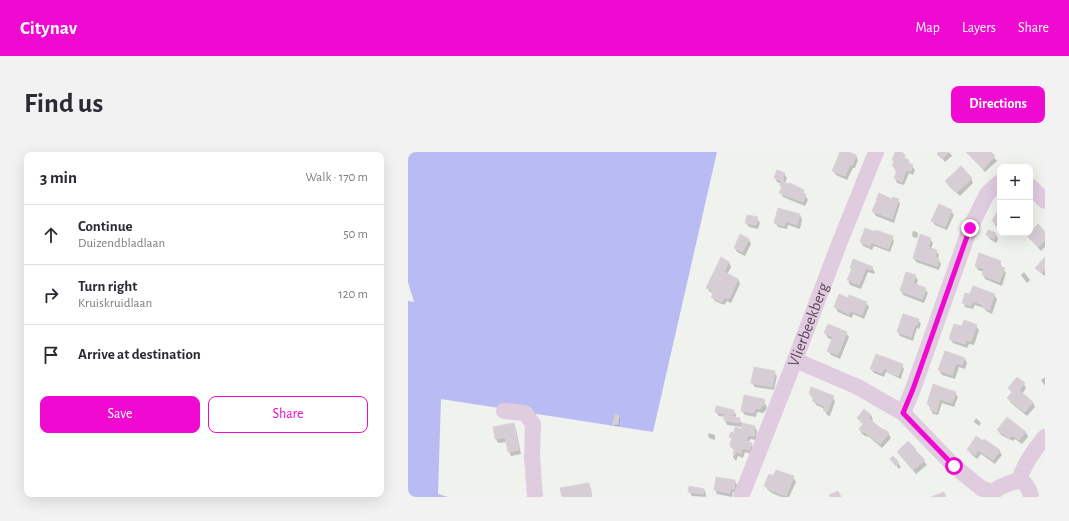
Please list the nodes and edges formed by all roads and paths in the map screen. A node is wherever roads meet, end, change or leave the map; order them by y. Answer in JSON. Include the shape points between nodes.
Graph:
{"nodes":[{"id":1,"x":876,"y":152,"type":"edge"},
{"id":2,"x":997,"y":185,"type":"edge"},
{"id":3,"x":1033,"y":189,"type":"edge"},
{"id":4,"x":1045,"y":201,"type":"edge"},
{"id":5,"x":795,"y":360,"type":"junction"},
{"id":6,"x":504,"y":411,"type":"dead end"},
{"id":7,"x":903,"y":413,"type":"junction"},
{"id":8,"x":1045,"y":437,"type":"edge"},
{"id":9,"x":1019,"y":480,"type":"junction"},
{"id":10,"x":992,"y":495,"type":"edge"},
{"id":11,"x":535,"y":497,"type":"edge"},
{"id":12,"x":741,"y":497,"type":"edge"},
{"id":13,"x":1031,"y":497,"type":"edge"}],
"edges":[{"from":1,"to":5,"type":"street","name":"Vlierbeekberg"},
{"from":2,"to":7,"type":"street","via":[[987,194],[970,228]]},
{"from":3,"to":4,"type":"street"},
{"from":5,"to":7,"type":"street","via":[[858,387]]},
{"from":5,"to":12,"type":"street","name":"Vlierbeekberg"},
{"from":6,"to":11,"type":"street","via":[[525,413],[533,424]]},
{"from":7,"to":10,"type":"street","via":[[954,466]]},
{"from":8,"to":9,"type":"street","via":[[1033,452]]},
{"from":9,"to":10,"type":"street","via":[[997,488]]},
{"from":9,"to":13,"type":"street","via":[[1029,489]]}]}
